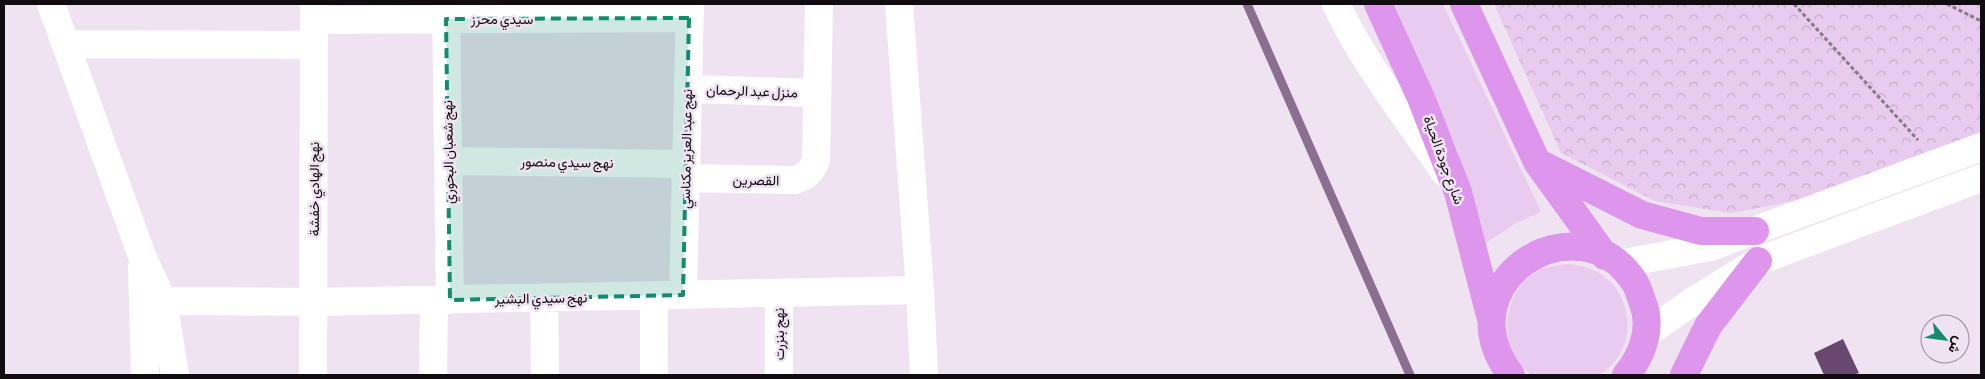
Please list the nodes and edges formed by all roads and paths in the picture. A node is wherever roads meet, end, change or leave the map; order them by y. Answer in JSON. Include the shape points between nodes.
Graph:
{"nodes":[{"id":1,"x":51,"y":4,"type":"edge"},
{"id":2,"x":819,"y":4,"type":"edge"},
{"id":3,"x":900,"y":4,"type":"edge"},
{"id":4,"x":1336,"y":4,"type":"edge"},
{"id":5,"x":1378,"y":4,"type":"edge"},
{"id":6,"x":1464,"y":4,"type":"edge"},
{"id":7,"x":1794,"y":4,"type":"edge"},
{"id":8,"x":1947,"y":4,"type":"edge"},
{"id":9,"x":446,"y":11,"type":"edge"},
{"id":10,"x":571,"y":11,"type":"edge"},
{"id":11,"x":689,"y":11,"type":"edge"},
{"id":12,"x":1981,"y":21,"type":"edge"},
{"id":13,"x":314,"y":23,"type":"edge"},
{"id":14,"x":66,"y":44,"type":"junction"},
{"id":15,"x":688,"y":89,"type":"junction"},
{"id":16,"x":817,"y":92,"type":"junction"},
{"id":17,"x":1981,"y":147,"type":"edge"},
{"id":18,"x":448,"y":161,"type":"junction"},
{"id":19,"x":1537,"y":162,"type":"junction"},
{"id":20,"x":1939,"y":163,"type":"junction"},
{"id":21,"x":686,"y":171,"type":"junction"},
{"id":22,"x":1981,"y":178,"type":"edge"},
{"id":23,"x":1458,"y":192,"type":"junction"},
{"id":24,"x":1755,"y":231,"type":"junction"},
{"id":25,"x":142,"y":256,"type":"junction"},
{"id":26,"x":1612,"y":260,"type":"junction"},
{"id":27,"x":1758,"y":261,"type":"junction"},
{"id":28,"x":920,"y":290,"type":"junction"},
{"id":29,"x":779,"y":293,"type":"junction"},
{"id":30,"x":654,"y":295,"type":"junction"},
{"id":31,"x":683,"y":295,"type":"junction"},
{"id":32,"x":544,"y":298,"type":"junction"},
{"id":33,"x":163,"y":300,"type":"junction"},
{"id":34,"x":442,"y":300,"type":"junction"},
{"id":35,"x":313,"y":302,"type":"junction"},
{"id":36,"x":1492,"y":322,"type":"junction"},
{"id":37,"x":1645,"y":338,"type":"junction"},
{"id":38,"x":1507,"y":371,"type":"edge"},
{"id":39,"x":145,"y":375,"type":"edge"},
{"id":40,"x":175,"y":375,"type":"edge"},
{"id":41,"x":313,"y":375,"type":"edge"},
{"id":42,"x":434,"y":375,"type":"edge"},
{"id":43,"x":545,"y":375,"type":"edge"},
{"id":44,"x":654,"y":375,"type":"edge"},
{"id":45,"x":779,"y":375,"type":"edge"},
{"id":46,"x":924,"y":375,"type":"edge"},
{"id":47,"x":1626,"y":375,"type":"edge"},
{"id":48,"x":1650,"y":375,"type":"edge"},
{"id":49,"x":1684,"y":375,"type":"edge"}],
"edges":[{"from":1,"to":14,"type":"street"},
{"from":2,"to":16,"type":"street"},
{"from":3,"to":28,"type":"street"},
{"from":4,"to":23,"type":"street","via":[[1374,68]]},
{"from":5,"to":23,"type":"highway","name":"شارع جودة الحياة","via":[[1421,98]]},
{"from":6,"to":19,"type":"highway","name":"شارع جودة الحياة"},
{"from":7,"to":20,"type":"path"},
{"from":8,"to":12,"type":"path"},
{"from":9,"to":10,"type":"street","name":"سيدي محرز"},
{"from":9,"to":13,"type":"street","name":"سيدي محرز"},
{"from":9,"to":18,"type":"street","name":"نهج شعبان البحوري"},
{"from":10,"to":11,"type":"street","name":"سيدي محرز"},
{"from":11,"to":15,"type":"street","name":"نهج عبد العزيز مكناسي"},
{"from":13,"to":14,"type":"street","name":"سيدي محرز"},
{"from":13,"to":35,"type":"street","name":"نهج الهادي خفشة"},
{"from":14,"to":25,"type":"street"},
{"from":15,"to":16,"type":"street","name":"منزل عبد الرحمان"},
{"from":15,"to":21,"type":"street","name":"نهج عبد العزيز مكناسي"},
{"from":16,"to":21,"type":"street","name":"القصرين","via":[[816,160],[804,177],[796,180]]},
{"from":17,"to":20,"type":"street"},
{"from":18,"to":21,"type":"street","name":"نهج سيدي منصور"},
{"from":18,"to":34,"type":"street","name":"نهج شعبان البحوري"},
{"from":19,"to":24,"type":"highway","via":[[1642,215],[1701,230]]},
{"from":19,"to":26,"type":"highway","name":"شارع جودة الحياة"},
{"from":20,"to":24,"type":"street"},
{"from":21,"to":31,"type":"street","name":"نهج عبد العزيز مكناسي"},
{"from":22,"to":27,"type":"street"},
{"from":23,"to":36,"type":"highway","name":"شارع جودة الحياة"},
{"from":24,"to":26,"type":"street","via":[[1710,246]]},
{"from":25,"to":33,"type":"street"},
{"from":25,"to":39,"type":"street"},
{"from":26,"to":36,"type":"highway","name":"شارع جودة الحياة","via":[[1584,248],[1562,247],[1540,252],[1521,263],[1506,280],[1496,300]]},
{"from":26,"to":37,"type":"highway","name":"شارع جودة الحياة","via":[[1635,283],[1645,308]]},
{"from":27,"to":37,"type":"street","via":[[1700,297]]},
{"from":27,"to":49,"type":"highway","via":[[1708,326]]},
{"from":28,"to":29,"type":"street","name":"نهج سيدي البشير"},
{"from":28,"to":46,"type":"street"},
{"from":29,"to":31,"type":"street","name":"نهج سيدي البشير"},
{"from":29,"to":45,"type":"street","name":"نهج بنزرت"},
{"from":30,"to":31,"type":"street","name":"نهج سيدي البشير"},
{"from":30,"to":32,"type":"street","name":"نهج سيدي البشير"},
{"from":30,"to":44,"type":"street"},
{"from":32,"to":34,"type":"street","name":"نهج سيدي البشير"},
{"from":32,"to":43,"type":"street"},
{"from":33,"to":35,"type":"street","name":"نهج سيدي البشير"},
{"from":33,"to":40,"type":"street"},
{"from":34,"to":35,"type":"street","name":"نهج سيدي البشير"},
{"from":34,"to":42,"type":"street","name":"نهج شعبان البحوري"},
{"from":35,"to":41,"type":"street","name":"نهج الهادي خفشة"},
{"from":36,"to":38,"type":"highway","name":"شارع جودة الحياة","via":[[1493,342]]},
{"from":37,"to":47,"type":"highway","name":"شارع جودة الحياة","via":[[1636,364]]},
{"from":37,"to":48,"type":"highway","name":"شارع جودة الحياة"}]}
